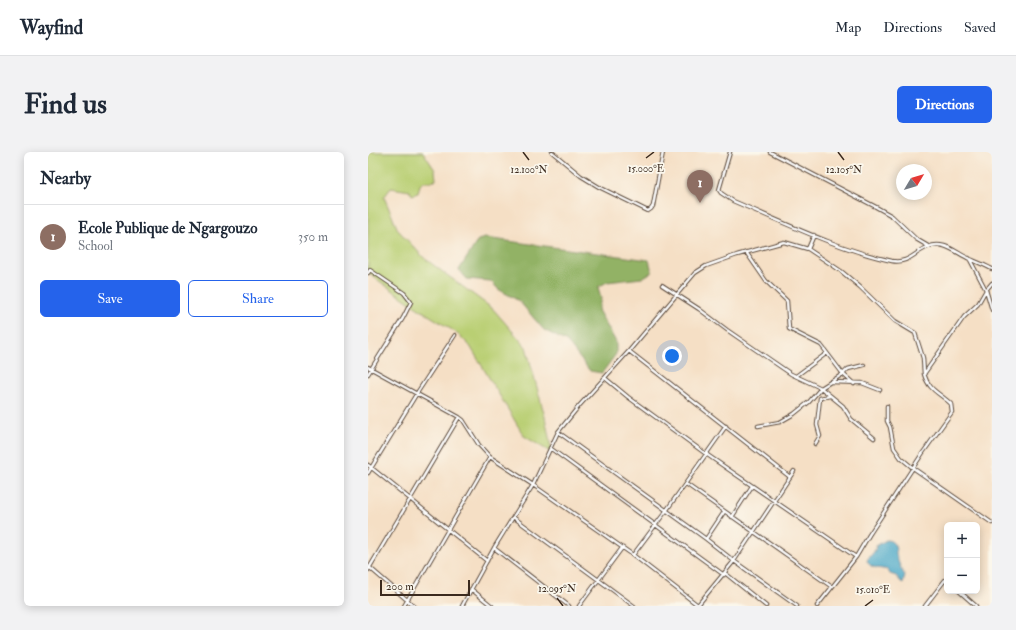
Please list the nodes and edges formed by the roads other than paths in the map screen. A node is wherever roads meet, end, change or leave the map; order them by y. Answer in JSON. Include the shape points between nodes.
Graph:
{"nodes":[{"id":1,"x":552,"y":152,"type":"edge"},
{"id":2,"x":663,"y":152,"type":"edge"},
{"id":3,"x":730,"y":152,"type":"edge"},
{"id":4,"x":770,"y":152,"type":"edge"},
{"id":5,"x":814,"y":235,"type":"junction"},
{"id":6,"x":928,"y":246,"type":"junction"},
{"id":7,"x":808,"y":249,"type":"junction"},
{"id":8,"x":746,"y":252,"type":"junction"},
{"id":9,"x":969,"y":258,"type":"junction"},
{"id":10,"x":992,"y":269,"type":"edge"},
{"id":11,"x":368,"y":273,"type":"edge"},
{"id":12,"x":992,"y":283,"type":"edge"},
{"id":13,"x":662,"y":285,"type":"dead end"},
{"id":14,"x":986,"y":290,"type":"junction"},
{"id":15,"x":677,"y":296,"type":"junction"},
{"id":16,"x":992,"y":310,"type":"edge"},
{"id":17,"x":455,"y":335,"type":"dead end"},
{"id":18,"x":630,"y":351,"type":"junction"},
{"id":19,"x":827,"y":353,"type":"junction"},
{"id":20,"x":864,"y":365,"type":"dead end"},
{"id":21,"x":370,"y":368,"type":"edge"},
{"id":22,"x":368,"y":374,"type":"edge"},
{"id":23,"x":843,"y":374,"type":"junction"},
{"id":24,"x":924,"y":374,"type":"junction"},
{"id":25,"x":795,"y":377,"type":"junction"},
{"id":26,"x":605,"y":378,"type":"junction"},
{"id":27,"x":831,"y":382,"type":"junction"},
{"id":28,"x":854,"y":384,"type":"junction"},
{"id":29,"x":821,"y":388,"type":"junction"},
{"id":30,"x":880,"y":390,"type":"dead end"},
{"id":31,"x":417,"y":393,"type":"junction"},
{"id":32,"x":831,"y":396,"type":"junction"},
{"id":33,"x":887,"y":406,"type":"dead end"},
{"id":34,"x":460,"y":417,"type":"junction"},
{"id":35,"x":726,"y":426,"type":"junction"},
{"id":36,"x":758,"y":426,"type":"dead end"},
{"id":37,"x":558,"y":432,"type":"junction"},
{"id":38,"x":874,"y":438,"type":"dead end"},
{"id":39,"x":815,"y":444,"type":"dead end"},
{"id":40,"x":550,"y":448,"type":"junction"},
{"id":41,"x":706,"y":454,"type":"junction"},
{"id":42,"x":490,"y":457,"type":"junction"},
{"id":43,"x":368,"y":464,"type":"edge"},
{"id":44,"x":372,"y":467,"type":"junction"},
{"id":45,"x":913,"y":468,"type":"junction"},
{"id":46,"x":794,"y":471,"type":"dead end"},
{"id":47,"x":368,"y":473,"type":"edge"},
{"id":48,"x":790,"y":477,"type":"junction"},
{"id":49,"x":686,"y":484,"type":"junction"},
{"id":50,"x":533,"y":485,"type":"junction"},
{"id":51,"x":752,"y":486,"type":"junction"},
{"id":52,"x":410,"y":499,"type":"junction"},
{"id":53,"x":774,"y":501,"type":"junction"},
{"id":54,"x":666,"y":511,"type":"junction"},
{"id":55,"x":724,"y":512,"type":"junction"},
{"id":56,"x":513,"y":517,"type":"junction"},
{"id":57,"x":732,"y":517,"type":"junction"},
{"id":58,"x":992,"y":523,"type":"edge"},
{"id":59,"x":656,"y":524,"type":"junction"},
{"id":60,"x":449,"y":530,"type":"junction"},
{"id":61,"x":754,"y":532,"type":"junction"},
{"id":62,"x":706,"y":539,"type":"junction"},
{"id":63,"x":494,"y":548,"type":"junction"},
{"id":64,"x":622,"y":548,"type":"junction"},
{"id":65,"x":633,"y":555,"type":"junction"},
{"id":66,"x":856,"y":557,"type":"junction"},
{"id":67,"x":487,"y":560,"type":"junction"},
{"id":68,"x":734,"y":562,"type":"junction"},
{"id":69,"x":368,"y":568,"type":"edge"},
{"id":70,"x":724,"y":574,"type":"junction"},
{"id":71,"x":598,"y":579,"type":"junction"},
{"id":72,"x":944,"y":581,"type":"edge"},
{"id":73,"x":832,"y":587,"type":"junction"},
{"id":74,"x":471,"y":590,"type":"junction"},
{"id":75,"x":962,"y":594,"type":"edge"},
{"id":76,"x":407,"y":600,"type":"junction"},
{"id":77,"x":404,"y":606,"type":"edge"},
{"id":78,"x":414,"y":606,"type":"edge"},
{"id":79,"x":462,"y":606,"type":"edge"},
{"id":80,"x":492,"y":606,"type":"edge"},
{"id":81,"x":569,"y":606,"type":"edge"},
{"id":82,"x":579,"y":606,"type":"edge"},
{"id":83,"x":634,"y":606,"type":"edge"},
{"id":84,"x":698,"y":606,"type":"edge"},
{"id":85,"x":766,"y":606,"type":"edge"},
{"id":86,"x":797,"y":606,"type":"edge"},
{"id":87,"x":818,"y":606,"type":"edge"},
{"id":88,"x":925,"y":606,"type":"edge"},
{"id":89,"x":976,"y":606,"type":"edge"}],
"edges":[{"from":1,"to":2,"type":"street","via":[[581,176],[648,211],[653,206]]},
{"from":3,"to":5,"type":"street","via":[[719,187],[721,193],[733,201]]},
{"from":4,"to":6,"type":"street","via":[[892,216],[916,239]]},
{"from":5,"to":6,"type":"street","via":[[849,249],[894,261],[906,260]]},
{"from":5,"to":7,"type":"street"},
{"from":6,"to":9,"type":"street","via":[[944,246]]},
{"from":7,"to":8,"type":"street","via":[[784,242]]},
{"from":7,"to":24,"type":"street","via":[[841,270],[896,321],[915,333],[923,358]]},
{"from":8,"to":15,"type":"street","via":[[706,266],[695,273]]},
{"from":8,"to":19,"type":"street","via":[[766,281],[787,301],[789,329],[821,345]]},
{"from":9,"to":10,"type":"street"},
{"from":9,"to":14,"type":"street"},
{"from":11,"to":21,"type":"street","via":[[370,270],[404,293],[411,302]]},
{"from":12,"to":14,"type":"street"},
{"from":13,"to":15,"type":"street"},
{"from":14,"to":16,"type":"street"},
{"from":14,"to":24,"type":"street"},
{"from":15,"to":18,"type":"street"},
{"from":15,"to":25,"type":"street"},
{"from":17,"to":31,"type":"street"},
{"from":18,"to":26,"type":"street"},
{"from":18,"to":35,"type":"street"},
{"from":19,"to":23,"type":"street"},
{"from":19,"to":25,"type":"street"},
{"from":20,"to":23,"type":"street","via":[[848,369]]},
{"from":21,"to":22,"type":"street"},
{"from":21,"to":31,"type":"street"},
{"from":23,"to":27,"type":"street"},
{"from":23,"to":28,"type":"street"},
{"from":24,"to":45,"type":"street","via":[[935,393],[949,402],[952,409]]},
{"from":25,"to":29,"type":"street"},
{"from":26,"to":37,"type":"street"},
{"from":26,"to":41,"type":"street"},
{"from":27,"to":28,"type":"street"},
{"from":27,"to":29,"type":"street"},
{"from":28,"to":30,"type":"street","via":[[862,383]]},
{"from":29,"to":32,"type":"street"},
{"from":29,"to":36,"type":"street","via":[[794,414],[780,422]]},
{"from":31,"to":34,"type":"street"},
{"from":31,"to":44,"type":"street"},
{"from":32,"to":38,"type":"street"},
{"from":32,"to":39,"type":"street","via":[[820,398],[817,425],[820,436]]},
{"from":33,"to":45,"type":"street","via":[[887,422],[894,448]]},
{"from":34,"to":42,"type":"street"},
{"from":34,"to":52,"type":"street"},
{"from":35,"to":41,"type":"street"},
{"from":35,"to":48,"type":"street"},
{"from":37,"to":40,"type":"street"},
{"from":37,"to":54,"type":"street"},
{"from":40,"to":50,"type":"street"},
{"from":40,"to":59,"type":"street"},
{"from":41,"to":49,"type":"street"},
{"from":41,"to":51,"type":"street"},
{"from":42,"to":50,"type":"street"},
{"from":42,"to":60,"type":"street"},
{"from":43,"to":44,"type":"street"},
{"from":44,"to":47,"type":"street"},
{"from":44,"to":52,"type":"street"},
{"from":45,"to":58,"type":"street"},
{"from":45,"to":66,"type":"street"},
{"from":46,"to":48,"type":"street"},
{"from":48,"to":53,"type":"street"},
{"from":49,"to":54,"type":"street"},
{"from":49,"to":55,"type":"street"},
{"from":50,"to":56,"type":"street"},
{"from":50,"to":64,"type":"street"},
{"from":51,"to":53,"type":"street"},
{"from":51,"to":57,"type":"street"},
{"from":52,"to":60,"type":"street"},
{"from":52,"to":69,"type":"street"},
{"from":53,"to":61,"type":"street"},
{"from":53,"to":66,"type":"street"},
{"from":54,"to":59,"type":"street"},
{"from":54,"to":62,"type":"street"},
{"from":55,"to":57,"type":"street"},
{"from":55,"to":62,"type":"street"},
{"from":56,"to":63,"type":"street"},
{"from":56,"to":71,"type":"street"},
{"from":57,"to":61,"type":"street"},
{"from":59,"to":65,"type":"street"},
{"from":59,"to":70,"type":"street"},
{"from":60,"to":67,"type":"street"},
{"from":60,"to":76,"type":"street"},
{"from":61,"to":68,"type":"street"},
{"from":61,"to":73,"type":"street"},
{"from":62,"to":68,"type":"street"},
{"from":63,"to":67,"type":"street"},
{"from":63,"to":81,"type":"street"},
{"from":64,"to":65,"type":"street"},
{"from":64,"to":71,"type":"street"},
{"from":65,"to":84,"type":"street"},
{"from":66,"to":73,"type":"street"},
{"from":67,"to":74,"type":"street"},
{"from":68,"to":70,"type":"street"},
{"from":68,"to":86,"type":"street"},
{"from":69,"to":76,"type":"street"},
{"from":70,"to":84,"type":"street"},
{"from":70,"to":85,"type":"street"},
{"from":71,"to":82,"type":"street"},
{"from":71,"to":83,"type":"street"},
{"from":72,"to":88,"type":"street"},
{"from":73,"to":87,"type":"street"},
{"from":74,"to":79,"type":"street"},
{"from":74,"to":80,"type":"street"},
{"from":75,"to":89,"type":"street"},
{"from":76,"to":77,"type":"street"},
{"from":76,"to":78,"type":"street"}]}
